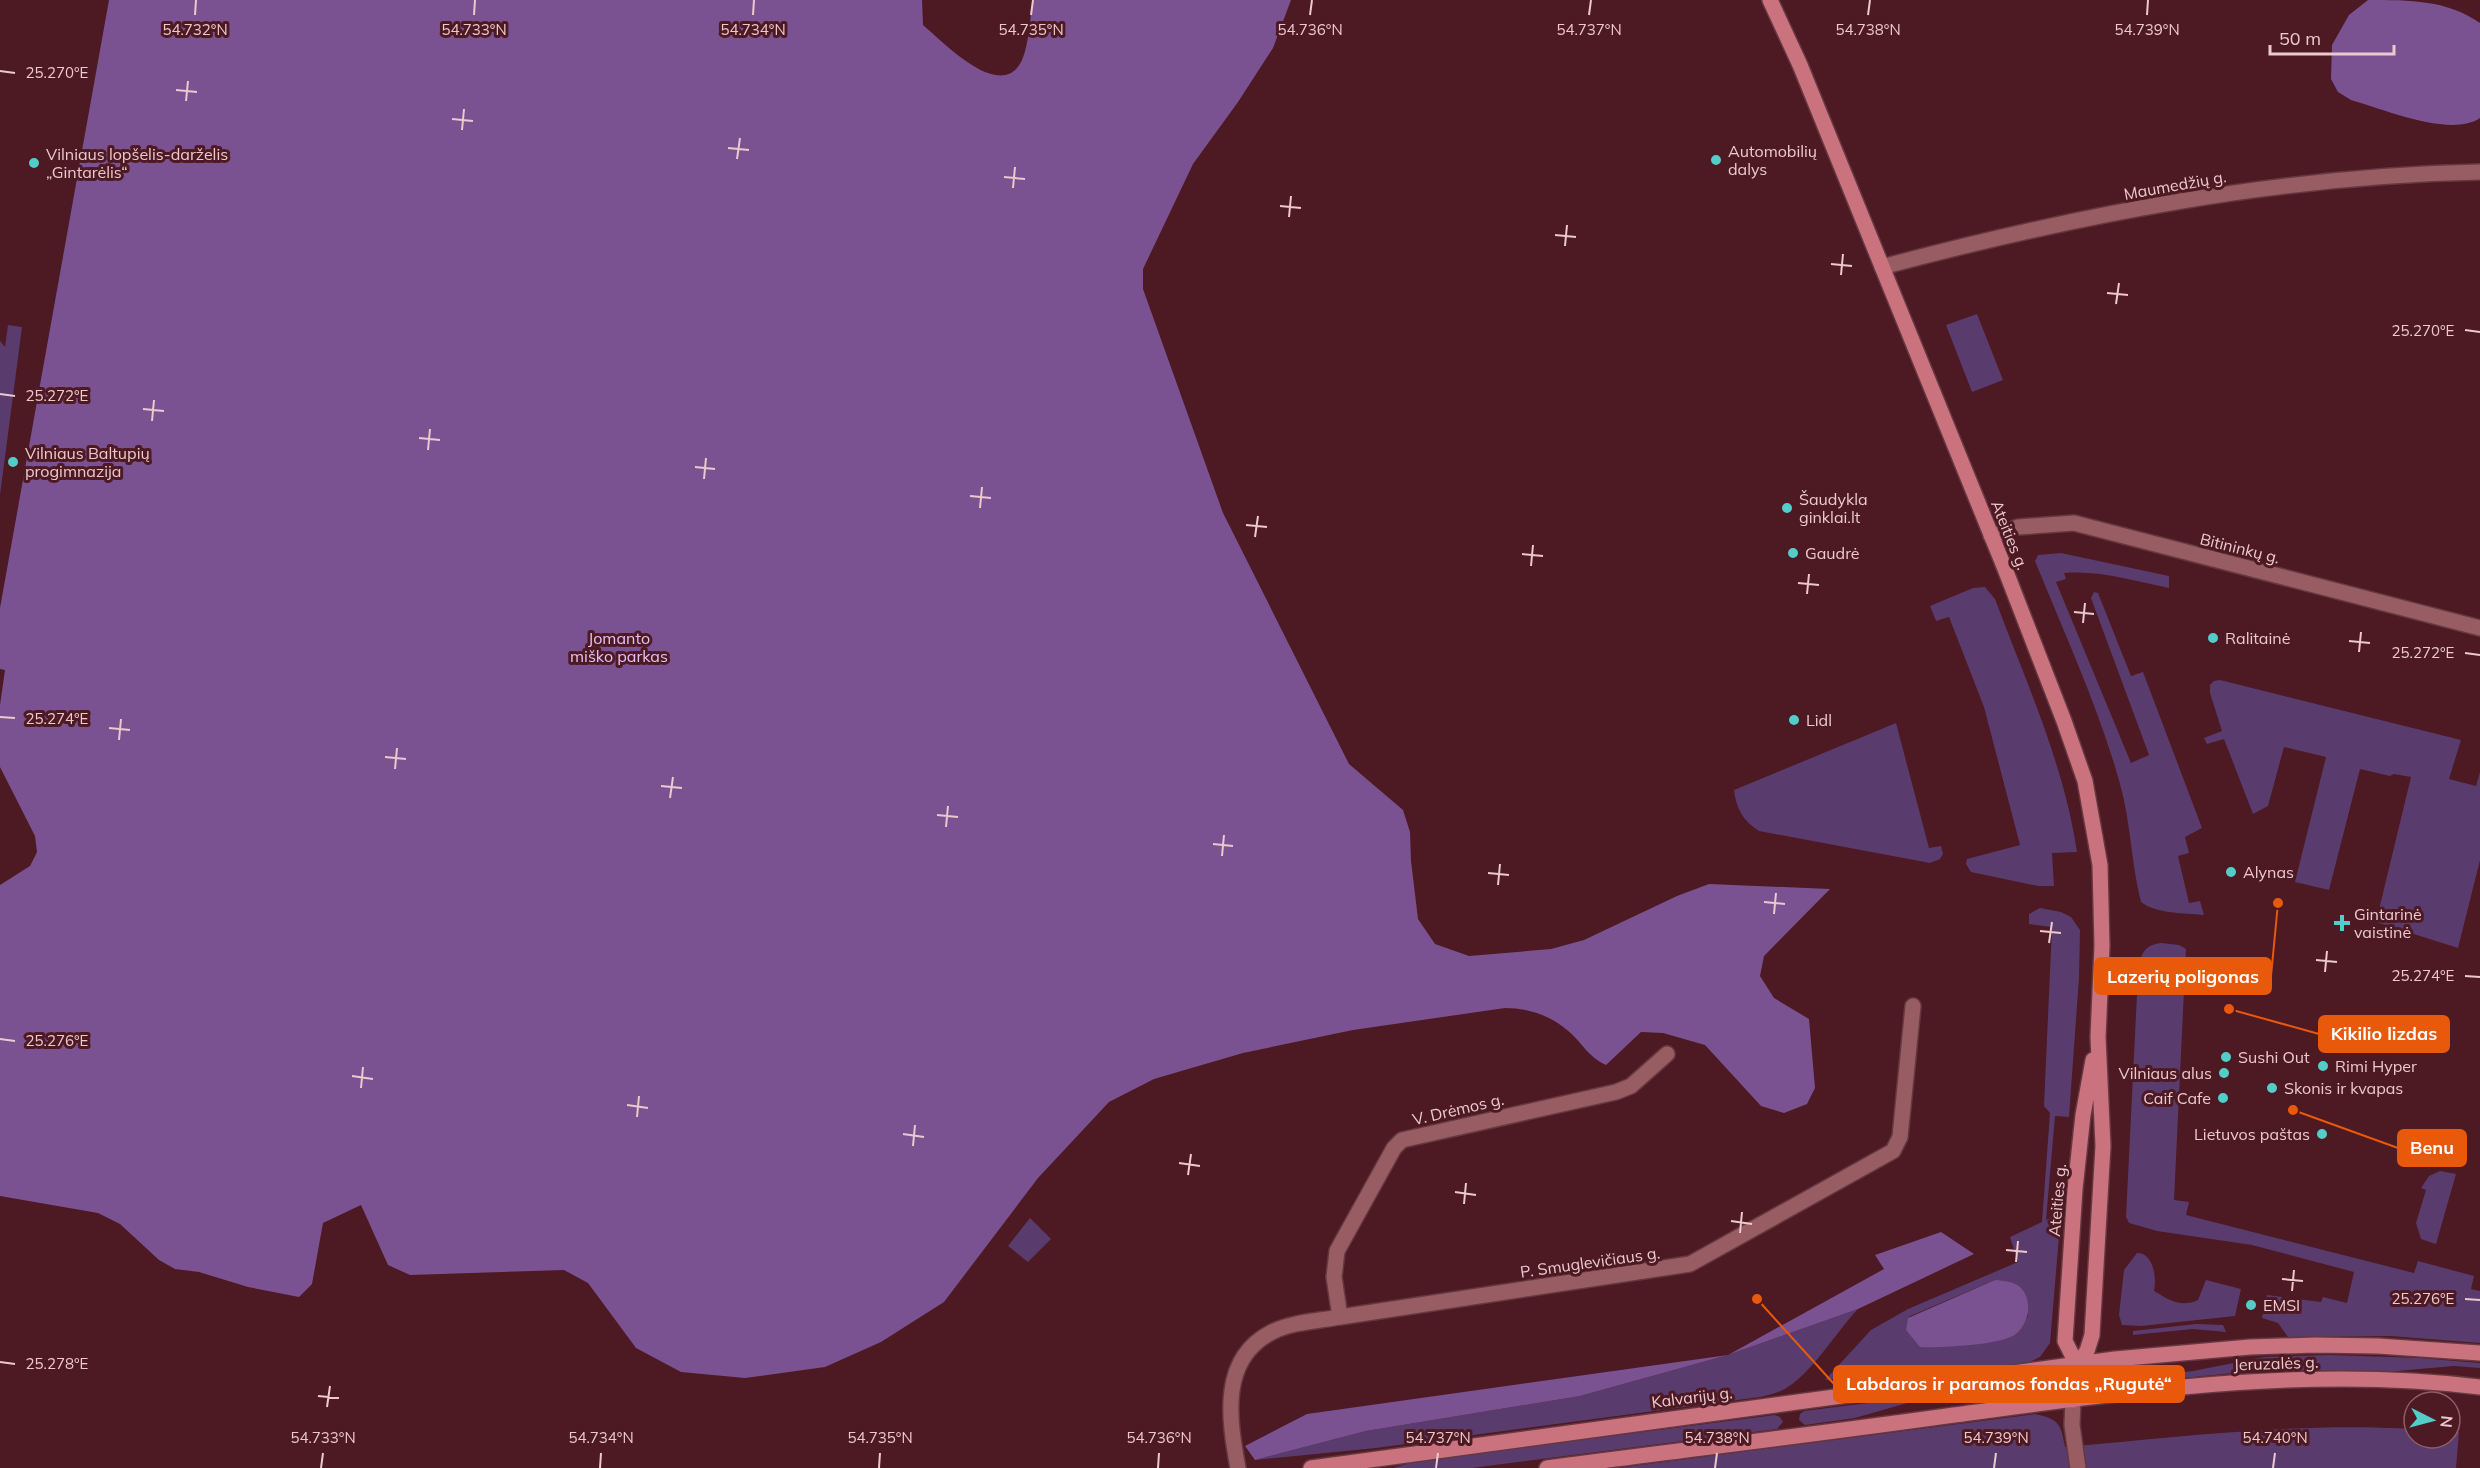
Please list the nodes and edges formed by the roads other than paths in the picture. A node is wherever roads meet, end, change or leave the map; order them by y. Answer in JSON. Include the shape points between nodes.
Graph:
{"nodes":[{"id":1,"x":1770,"y":0,"type":"edge"},
{"id":2,"x":1782,"y":0,"type":"edge"},
{"id":3,"x":1800,"y":65,"type":"junction"},
{"id":4,"x":2480,"y":172,"type":"edge"},
{"id":5,"x":1882,"y":267,"type":"junction"},
{"id":6,"x":1991,"y":536,"type":"junction"},
{"id":7,"x":2480,"y":628,"type":"edge"},
{"id":8,"x":1913,"y":1006,"type":"dead end"},
{"id":9,"x":2098,"y":1037,"type":"junction"},
{"id":10,"x":1667,"y":1054,"type":"dead end"},
{"id":11,"x":1340,"y":1317,"type":"junction"},
{"id":12,"x":2480,"y":1353,"type":"edge"},
{"id":13,"x":2077,"y":1365,"type":"junction"},
{"id":14,"x":2480,"y":1387,"type":"edge"},
{"id":15,"x":2073,"y":1400,"type":"junction"},
{"id":16,"x":1238,"y":1468,"type":"edge"},
{"id":17,"x":1311,"y":1468,"type":"edge"},
{"id":18,"x":1547,"y":1468,"type":"edge"},
{"id":19,"x":2078,"y":1468,"type":"edge"}],
"edges":[{"from":1,"to":3,"type":"main road","name":"Ateities g."},
{"from":2,"to":3,"type":"main road","name":"Ateities g."},
{"from":3,"to":5,"type":"main road","name":"Ateities g."},
{"from":4,"to":5,"type":"street","name":"Maumedžių g.","via":[[2241,191],[1944,250]]},
{"from":5,"to":6,"type":"main road","name":"Ateities g."},
{"from":6,"to":7,"type":"street","name":"Bitininkų g.","via":[[2018,527],[2074,523]]},
{"from":6,"to":9,"type":"main road","name":"Ateities g.","via":[[2085,781],[2100,865],[2103,946]]},
{"from":8,"to":11,"type":"street","name":"P. Smuglevičiaus g.","via":[[1900,1137],[1893,1151],[1701,1260],[1680,1267]]},
{"from":9,"to":13,"type":"main road","name":"Ateities g.","via":[[2103,1146],[2092,1335]]},
{"from":9,"to":13,"type":"main road","name":"Ateities g.","via":[[2083,1115],[2066,1317],[2065,1341]]},
{"from":10,"to":11,"type":"street","name":"V. Drėmos g.","via":[[1631,1086],[1616,1092],[1402,1140],[1336,1251],[1334,1277]]},
{"from":11,"to":16,"type":"street","name":"P. Smuglevičiaus g.","via":[[1277,1330],[1246,1355],[1234,1376],[1231,1392],[1230,1418]]},
{"from":12,"to":13,"type":"main road","name":"Jeruzalės g.","via":[[2378,1346],[2250,1347]]},
{"from":13,"to":15,"type":"main road","name":"Ateities g."},
{"from":13,"to":17,"type":"main road","name":"Kalvarijų g."},
{"from":14,"to":15,"type":"main road","name":"Jeruzalės g.","via":[[2297,1379]]},
{"from":15,"to":18,"type":"main road"},
{"from":15,"to":19,"type":"street"}]}
